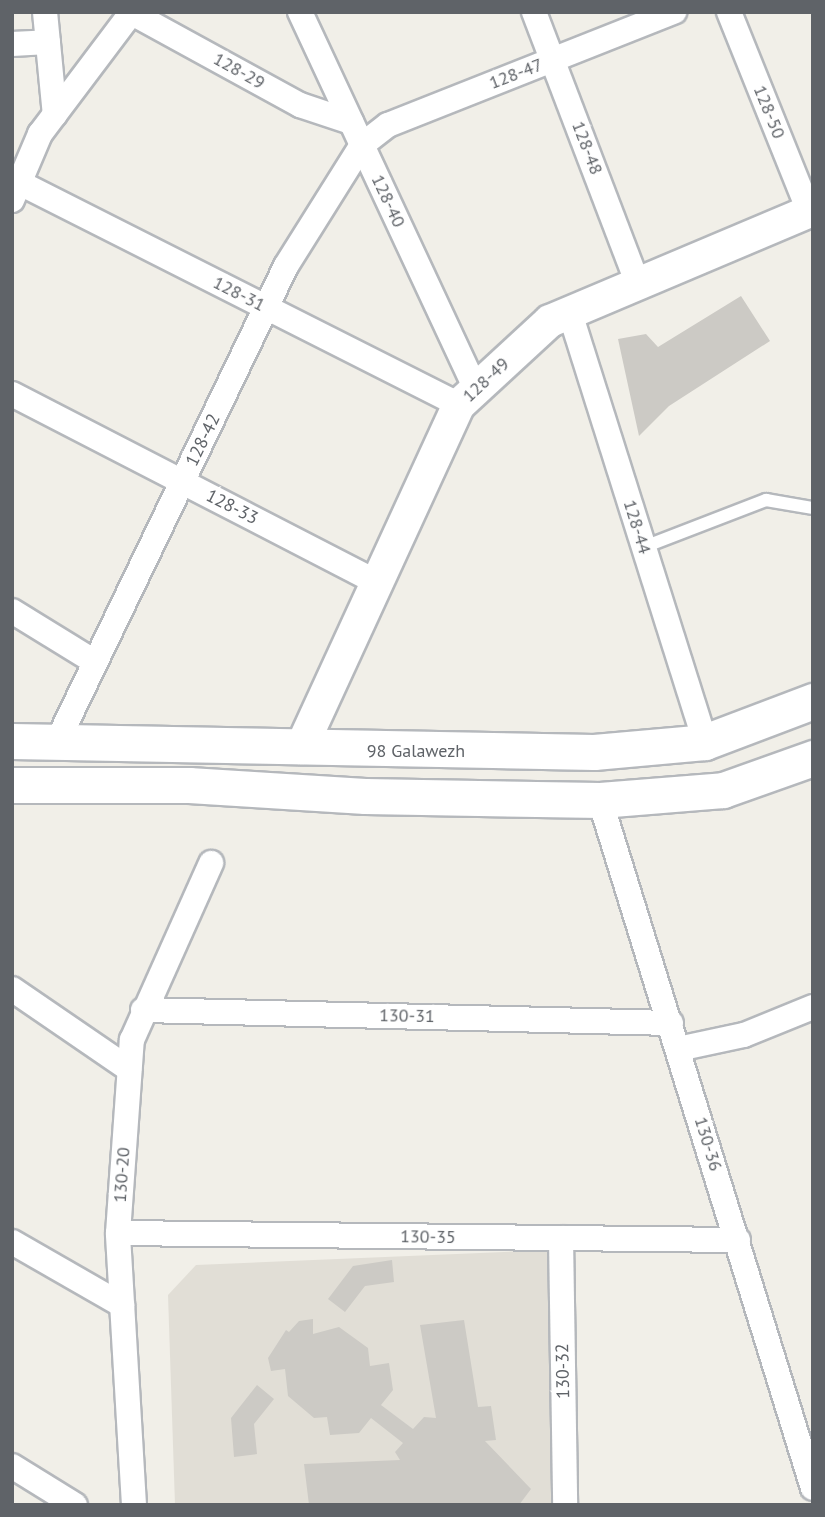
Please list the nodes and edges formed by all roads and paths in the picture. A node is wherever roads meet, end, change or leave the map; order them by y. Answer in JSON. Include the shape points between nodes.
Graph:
{"nodes":[{"id":1,"x":46,"y":12,"type":"edge"},
{"id":2,"x":132,"y":12,"type":"edge"},
{"id":3,"x":300,"y":12,"type":"edge"},
{"id":4,"x":534,"y":12,"type":"edge"},
{"id":5,"x":674,"y":12,"type":"edge"},
{"id":6,"x":729,"y":12,"type":"edge"},
{"id":7,"x":48,"y":42,"type":"junction"},
{"id":8,"x":12,"y":44,"type":"edge"},
{"id":9,"x":554,"y":60,"type":"junction"},
{"id":10,"x":351,"y":122,"type":"junction"},
{"id":11,"x":48,"y":125,"type":"junction"},
{"id":12,"x":362,"y":145,"type":"junction"},
{"id":13,"x":12,"y":156,"type":"edge"},
{"id":14,"x":16,"y":191,"type":"edge"},
{"id":15,"x":811,"y":210,"type":"edge"},
{"id":16,"x":638,"y":284,"type":"junction"},
{"id":17,"x":266,"y":308,"type":"junction"},
{"id":18,"x":570,"y":313,"type":"junction"},
{"id":19,"x":12,"y":394,"type":"edge"},
{"id":20,"x":467,"y":397,"type":"junction"},
{"id":21,"x":183,"y":482,"type":"junction"},
{"id":22,"x":813,"y":508,"type":"edge"},
{"id":23,"x":644,"y":547,"type":"junction"},
{"id":24,"x":377,"y":582,"type":"junction"},
{"id":25,"x":12,"y":611,"type":"edge"},
{"id":26,"x":95,"y":662,"type":"junction"},
{"id":27,"x":813,"y":701,"type":"edge"},
{"id":28,"x":12,"y":741,"type":"edge"},
{"id":29,"x":57,"y":741,"type":"junction"},
{"id":30,"x":705,"y":742,"type":"junction"},
{"id":31,"x":301,"y":748,"type":"junction"},
{"id":32,"x":367,"y":750,"type":"junction"},
{"id":33,"x":813,"y":758,"type":"edge"},
{"id":34,"x":12,"y":785,"type":"edge"},
{"id":35,"x":365,"y":796,"type":"junction"},
{"id":36,"x":600,"y":800,"type":"junction"},
{"id":37,"x":211,"y":863,"type":"dead end"},
{"id":38,"x":12,"y":989,"type":"edge"},
{"id":39,"x":813,"y":1007,"type":"edge"},
{"id":40,"x":143,"y":1010,"type":"junction"},
{"id":41,"x":671,"y":1023,"type":"junction"},
{"id":42,"x":678,"y":1049,"type":"junction"},
{"id":43,"x":129,"y":1069,"type":"junction"},
{"id":44,"x":118,"y":1233,"type":"junction"},
{"id":45,"x":561,"y":1238,"type":"junction"},
{"id":46,"x":738,"y":1240,"type":"junction"},
{"id":47,"x":12,"y":1242,"type":"edge"},
{"id":48,"x":122,"y":1305,"type":"junction"},
{"id":49,"x":12,"y":1466,"type":"edge"},
{"id":50,"x":813,"y":1488,"type":"edge"},
{"id":51,"x":75,"y":1505,"type":"edge"},
{"id":52,"x":134,"y":1505,"type":"edge"},
{"id":53,"x":565,"y":1505,"type":"edge"}],
"edges":[{"from":1,"to":7,"type":"street"},
{"from":2,"to":10,"type":"street","name":"128-29","via":[[300,105]]},
{"from":2,"to":11,"type":"street"},
{"from":3,"to":10,"type":"street","name":"128-40"},
{"from":4,"to":9,"type":"street","name":"128-48"},
{"from":5,"to":9,"type":"street","name":"128-47"},
{"from":6,"to":15,"type":"street","name":"128-50"},
{"from":7,"to":8,"type":"street"},
{"from":7,"to":11,"type":"street"},
{"from":9,"to":12,"type":"street","name":"128-47","via":[[388,125]]},
{"from":9,"to":16,"type":"street","name":"128-48"},
{"from":10,"to":12,"type":"street","name":"128-40"},
{"from":11,"to":13,"type":"street"},
{"from":11,"to":14,"type":"street"},
{"from":12,"to":17,"type":"street","name":"128-42","via":[[286,266]]},
{"from":12,"to":20,"type":"street","name":"128-40"},
{"from":14,"to":17,"type":"street","name":"128-31"},
{"from":15,"to":16,"type":"street","name":"128-49"},
{"from":16,"to":18,"type":"street","name":"128-49"},
{"from":17,"to":20,"type":"street","name":"128-31"},
{"from":17,"to":21,"type":"street","name":"128-42"},
{"from":18,"to":20,"type":"street","name":"128-49","via":[[550,321]]},
{"from":18,"to":23,"type":"street","name":"128-44"},
{"from":19,"to":21,"type":"street","name":"128-33"},
{"from":20,"to":24,"type":"street","name":"128-49"},
{"from":21,"to":24,"type":"street","name":"128-33"},
{"from":21,"to":26,"type":"street","name":"128-42"},
{"from":22,"to":23,"type":"lane","via":[[766,500]]},
{"from":23,"to":30,"type":"street","name":"128-44"},
{"from":24,"to":31,"type":"street","name":"128-49"},
{"from":25,"to":26,"type":"street"},
{"from":26,"to":29,"type":"street","name":"128-42"},
{"from":27,"to":30,"type":"main road","name":"98 Galawezh"},
{"from":28,"to":29,"type":"main road","name":"98 Galawezh"},
{"from":29,"to":31,"type":"main road","name":"98 Galawezh"},
{"from":30,"to":32,"type":"main road","name":"98 Galawezh","via":[[594,751]]},
{"from":31,"to":32,"type":"main road","name":"98 Galawezh"},
{"from":32,"to":35,"type":"main road"},
{"from":33,"to":36,"type":"main road","via":[[723,790]]},
{"from":34,"to":35,"type":"main road","via":[[189,785]]},
{"from":35,"to":36,"type":"main road"},
{"from":36,"to":41,"type":"street","name":"130-36"},
{"from":37,"to":40,"type":"street","name":"130-20"},
{"from":38,"to":43,"type":"street"},
{"from":39,"to":42,"type":"street","via":[[744,1035]]},
{"from":40,"to":41,"type":"street","name":"130-31"},
{"from":40,"to":43,"type":"street","name":"130-20"},
{"from":41,"to":42,"type":"street","name":"130-36"},
{"from":42,"to":46,"type":"street","name":"130-36"},
{"from":43,"to":44,"type":"street","name":"130-20"},
{"from":44,"to":45,"type":"street","name":"130-35"},
{"from":44,"to":48,"type":"street","name":"130-20"},
{"from":45,"to":46,"type":"street","name":"130-35"},
{"from":45,"to":53,"type":"street","name":"130-32"},
{"from":46,"to":50,"type":"street","name":"130-36"},
{"from":47,"to":48,"type":"street"},
{"from":48,"to":52,"type":"street","name":"130-20"},
{"from":49,"to":51,"type":"street"}]}
